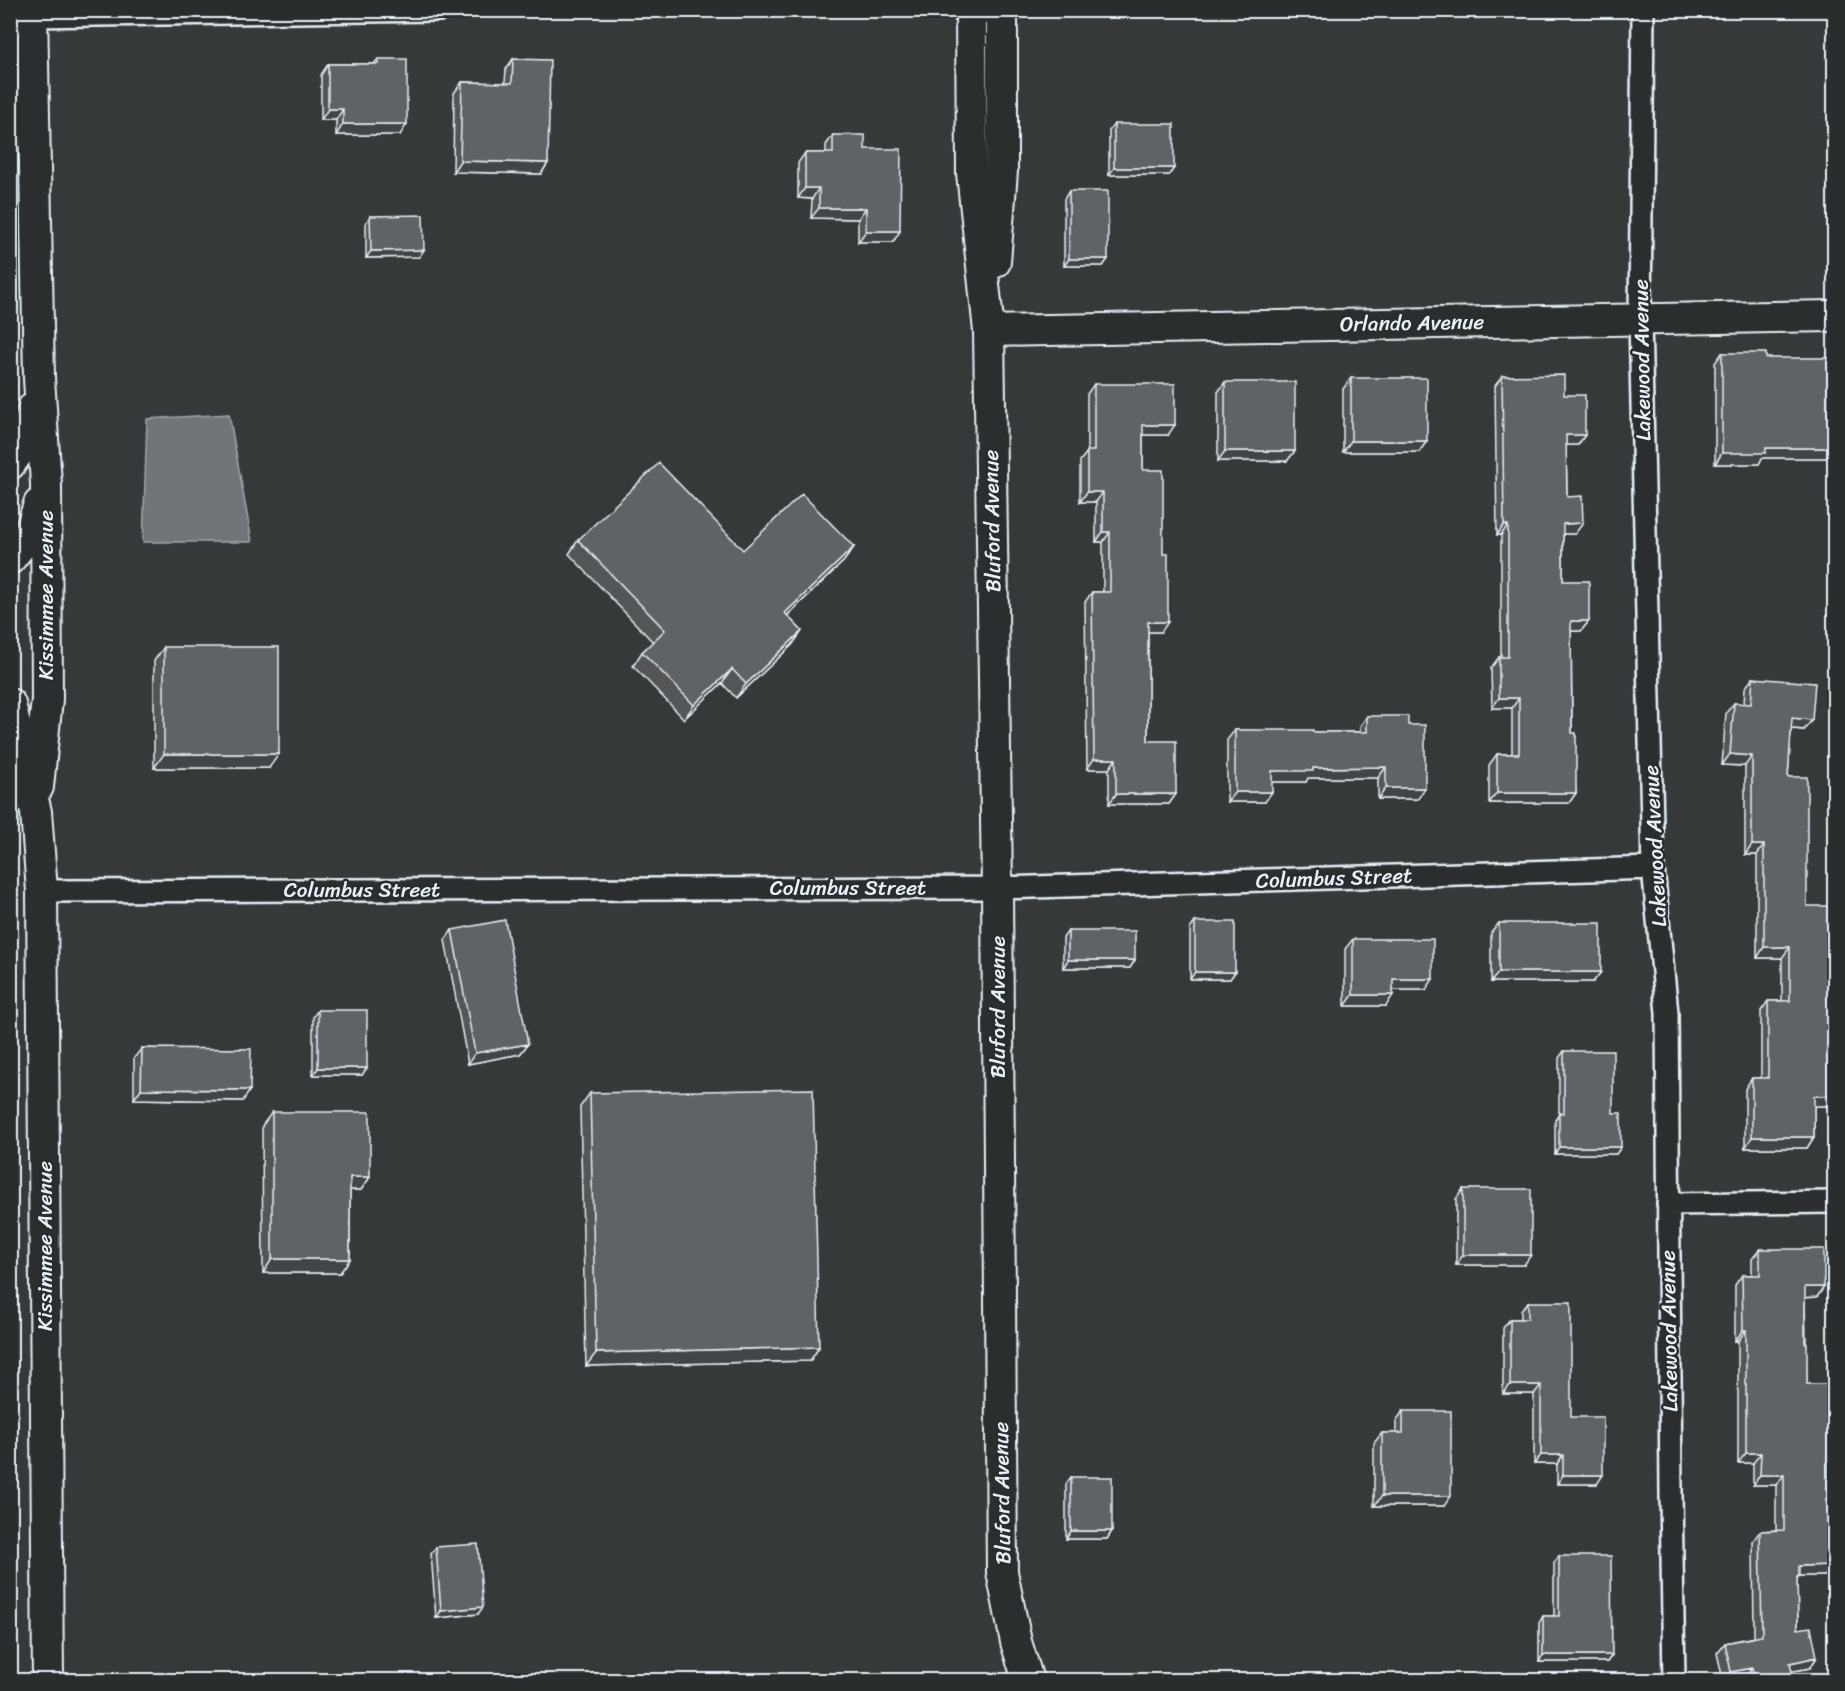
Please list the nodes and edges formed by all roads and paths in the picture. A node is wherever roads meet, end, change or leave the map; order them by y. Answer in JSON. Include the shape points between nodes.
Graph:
{"nodes":[{"id":1,"x":439,"y":10,"type":"edge"},
{"id":2,"x":971,"y":10,"type":"edge"},
{"id":3,"x":1002,"y":10,"type":"edge"},
{"id":4,"x":1643,"y":10,"type":"edge"},
{"id":5,"x":32,"y":13,"type":"edge"},
{"id":6,"x":1834,"y":316,"type":"edge"},
{"id":7,"x":1640,"y":319,"type":"junction"},
{"id":8,"x":989,"y":331,"type":"junction"},
{"id":9,"x":39,"y":378,"type":"junction"},
{"id":10,"x":10,"y":464,"type":"edge"},
{"id":11,"x":46,"y":484,"type":"junction"},
{"id":12,"x":10,"y":559,"type":"edge"},
{"id":13,"x":10,"y":704,"type":"edge"},
{"id":14,"x":36,"y":812,"type":"junction"},
{"id":15,"x":1653,"y":868,"type":"junction"},
{"id":16,"x":997,"y":888,"type":"junction"},
{"id":17,"x":42,"y":891,"type":"junction"},
{"id":18,"x":1834,"y":1202,"type":"edge"},
{"id":19,"x":1668,"y":1204,"type":"junction"},
{"id":20,"x":1016,"y":1642,"type":"junction"},
{"id":21,"x":48,"y":1680,"type":"edge"},
{"id":22,"x":1014,"y":1680,"type":"edge"},
{"id":23,"x":1028,"y":1680,"type":"edge"},
{"id":24,"x":1674,"y":1680,"type":"edge"}],
"edges":[{"from":1,"to":5,"type":"street"},
{"from":2,"to":8,"type":"street","name":"Bluford Avenue","via":[[972,173]]},
{"from":3,"to":8,"type":"street","name":"Bluford Avenue","via":[[1002,171]]},
{"from":4,"to":7,"type":"street","name":"Lakewood Avenue"},
{"from":5,"to":9,"type":"street","name":"Kissimmee Avenue"},
{"from":6,"to":7,"type":"street","name":"Orlando Avenue"},
{"from":7,"to":8,"type":"street","name":"Orlando Avenue"},
{"from":7,"to":15,"type":"street","name":"Lakewood Avenue"},
{"from":8,"to":16,"type":"street","name":"Bluford Avenue"},
{"from":9,"to":10,"type":"street","name":"Kissimmee Avenue","via":[[25,443]]},
{"from":9,"to":11,"type":"street","name":"Kissimmee Avenue"},
{"from":11,"to":12,"type":"street","via":[[29,535]]},
{"from":11,"to":14,"type":"street","name":"Kissimmee Avenue","via":[[47,699]]},
{"from":13,"to":14,"type":"street","name":"Kissimmee Avenue"},
{"from":14,"to":17,"type":"street","name":"Kissimmee Avenue"},
{"from":15,"to":16,"type":"street","name":"Columbus Street"},
{"from":15,"to":19,"type":"street","name":"Lakewood Avenue","via":[[1667,1013]]},
{"from":16,"to":17,"type":"street","name":"Columbus Street"},
{"from":16,"to":20,"type":"street","name":"Bluford Avenue","via":[[1002,1572]]},
{"from":17,"to":21,"type":"street","name":"Kissimmee Avenue"},
{"from":18,"to":19,"type":"street"},
{"from":19,"to":24,"type":"street","name":"Lakewood Avenue"},
{"from":20,"to":22,"type":"street"},
{"from":20,"to":23,"type":"street","name":"Bluford Avenue"}]}
